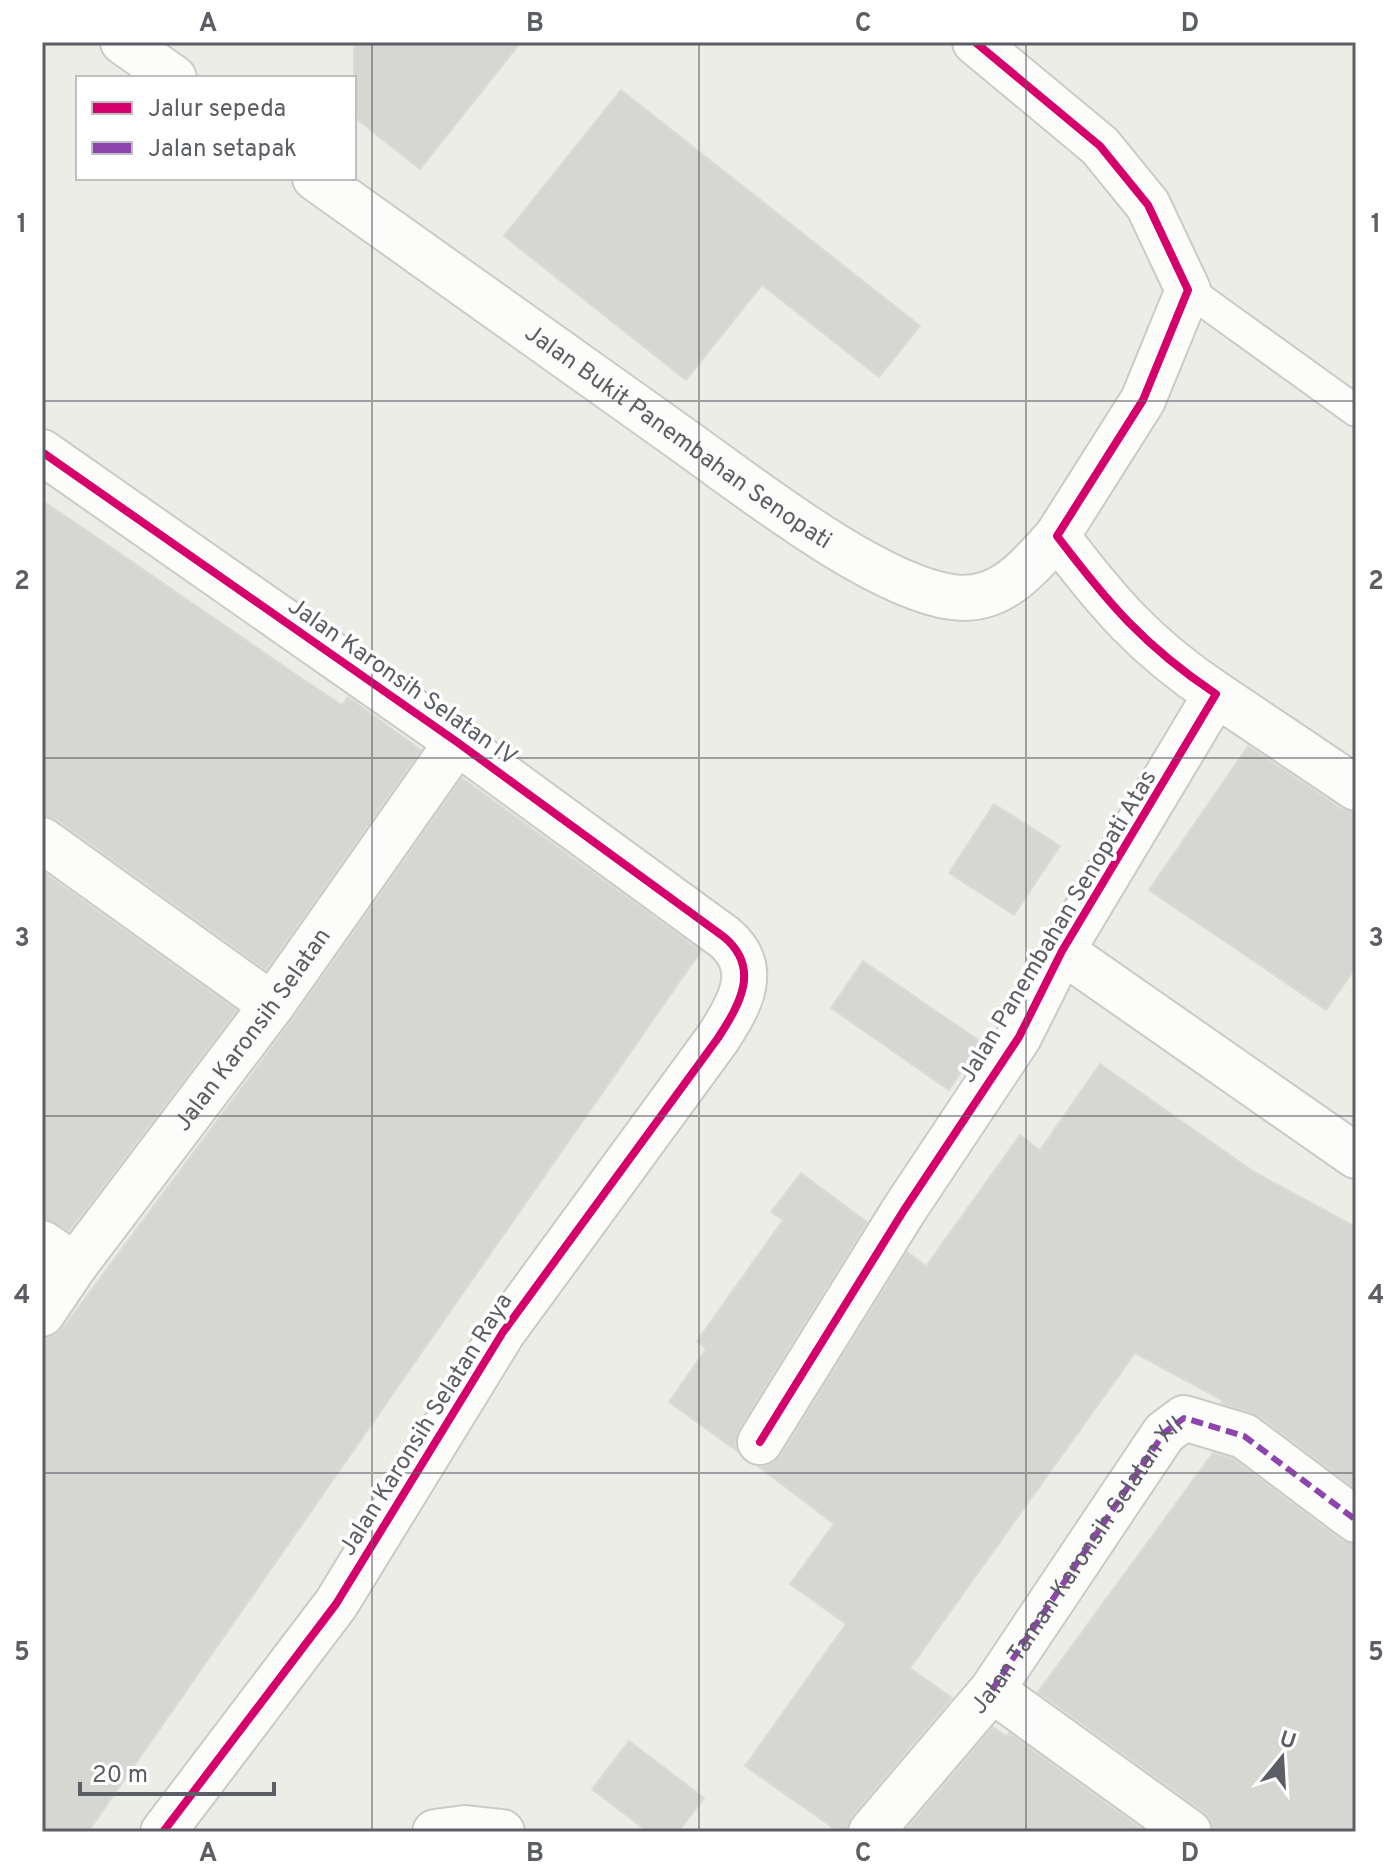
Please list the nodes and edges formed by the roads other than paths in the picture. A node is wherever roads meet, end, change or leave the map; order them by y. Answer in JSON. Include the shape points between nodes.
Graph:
{"nodes":[{"id":1,"x":123,"y":42,"type":"edge"},
{"id":2,"x":975,"y":42,"type":"edge"},
{"id":3,"x":171,"y":76,"type":"edge"},
{"id":4,"x":318,"y":180,"type":"edge"},
{"id":5,"x":1188,"y":290,"type":"junction"},
{"id":6,"x":1356,"y":411,"type":"edge"},
{"id":7,"x":42,"y":452,"type":"edge"},
{"id":8,"x":1057,"y":536,"type":"junction"},
{"id":9,"x":1216,"y":694,"type":"junction"},
{"id":10,"x":457,"y":742,"type":"junction"},
{"id":11,"x":1356,"y":788,"type":"edge"},
{"id":12,"x":42,"y":840,"type":"edge"},
{"id":13,"x":737,"y":948,"type":"joint"},
{"id":14,"x":1062,"y":951,"type":"junction"},
{"id":15,"x":272,"y":1005,"type":"junction"},
{"id":16,"x":1356,"y":1156,"type":"edge"},
{"id":17,"x":59,"y":1254,"type":"edge"},
{"id":18,"x":42,"y":1314,"type":"edge"},
{"id":19,"x":760,"y":1442,"type":"dead end"},
{"id":20,"x":1356,"y":1520,"type":"edge"},
{"id":21,"x":992,"y":1690,"type":"junction"},
{"id":22,"x":166,"y":1831,"type":"edge"},
{"id":23,"x":435,"y":1832,"type":"edge"},
{"id":24,"x":503,"y":1832,"type":"edge"},
{"id":25,"x":871,"y":1832,"type":"edge"},
{"id":26,"x":1189,"y":1832,"type":"edge"}],
"edges":[{"from":1,"to":3,"type":"street"},
{"from":2,"to":5,"type":"street","via":[[1100,146],[1148,205]]},
{"from":4,"to":8,"type":"street","name":"Jalan Bukit Panembahan Senopati","via":[[761,495],[891,577],[954,597],[984,596],[1010,585]]},
{"from":5,"to":6,"type":"lane"},
{"from":5,"to":8,"type":"street","via":[[1143,400]]},
{"from":7,"to":10,"type":"street","name":"Jalan Karonsih Selatan IV"},
{"from":8,"to":9,"type":"street","via":[[1111,607],[1152,647]]},
{"from":9,"to":11,"type":"street"},
{"from":9,"to":14,"type":"street","name":"Jalan Panembahan Senopati Atas"},
{"from":10,"to":13,"type":"street","name":"Jalan Karonsih Selatan IV"},
{"from":10,"to":15,"type":"street","name":"Jalan Karonsih Selatan"},
{"from":12,"to":15,"type":"street"},
{"from":13,"to":22,"type":"street","name":"Jalan Karonsih Selatan Raya","via":[[744,984],[737,1009],[503,1332],[336,1604]]},
{"from":14,"to":16,"type":"street","name":"Jalan Panembahan Senopati Atas"},
{"from":14,"to":19,"type":"street","name":"Jalan Panembahan Senopati Atas","via":[[1019,1037]]},
{"from":15,"to":17,"type":"street","name":"Jalan Karonsih Selatan"},
{"from":17,"to":18,"type":"street","name":"Jalan Karonsih Selatan"},
{"from":20,"to":21,"type":"street","name":"Jalan Taman Karonsih Selatan XII","via":[[1244,1436],[1184,1418],[1164,1433]]},
{"from":21,"to":25,"type":"street","name":"Jalan Taman Karonsih Selatan XII"},
{"from":21,"to":26,"type":"street"},
{"from":23,"to":24,"type":"street"}]}
